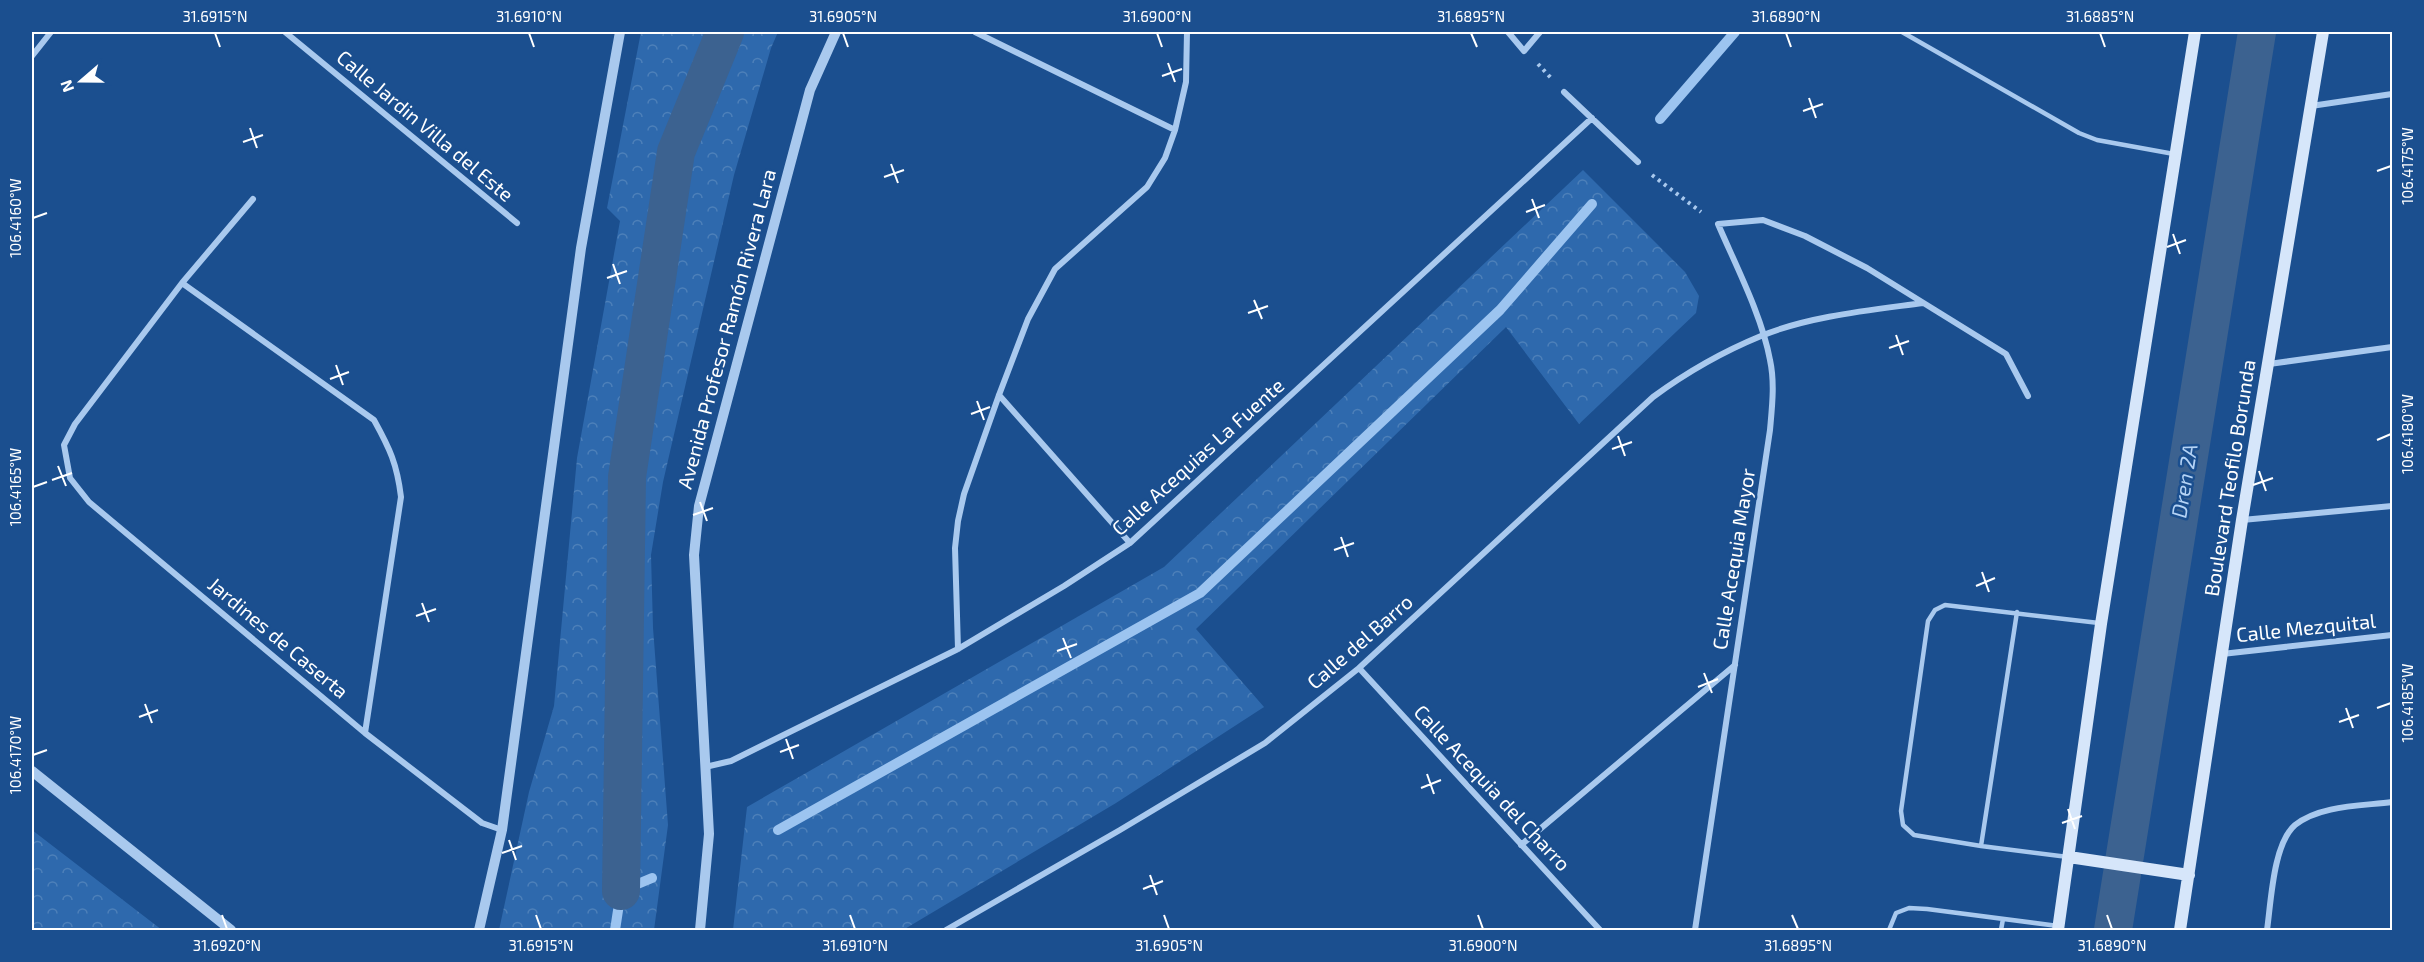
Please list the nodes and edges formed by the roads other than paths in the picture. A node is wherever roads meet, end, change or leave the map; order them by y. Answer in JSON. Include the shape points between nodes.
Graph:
{"nodes":[{"id":1,"x":51,"y":32,"type":"edge"},
{"id":2,"x":285,"y":32,"type":"edge"},
{"id":3,"x":620,"y":32,"type":"edge"},
{"id":4,"x":836,"y":32,"type":"edge"},
{"id":5,"x":975,"y":32,"type":"edge"},
{"id":6,"x":1187,"y":32,"type":"edge"},
{"id":7,"x":1508,"y":32,"type":"edge"},
{"id":8,"x":1540,"y":32,"type":"edge"},
{"id":9,"x":1902,"y":32,"type":"edge"},
{"id":10,"x":2195,"y":32,"type":"edge"},
{"id":11,"x":2323,"y":32,"type":"edge"},
{"id":12,"x":32,"y":56,"type":"edge"},
{"id":13,"x":1564,"y":92,"type":"road end"},
{"id":14,"x":2392,"y":94,"type":"edge"},
{"id":15,"x":2311,"y":106,"type":"junction"},
{"id":16,"x":1592,"y":118,"type":"junction"},
{"id":17,"x":1175,"y":130,"type":"junction"},
{"id":18,"x":2176,"y":155,"type":"junction"},
{"id":19,"x":1638,"y":162,"type":"dead end"},
{"id":20,"x":253,"y":199,"type":"dead end"},
{"id":21,"x":517,"y":223,"type":"dead end"},
{"id":22,"x":182,"y":283,"type":"junction"},
{"id":23,"x":1923,"y":303,"type":"junction"},
{"id":24,"x":1763,"y":335,"type":"junction"},
{"id":25,"x":2392,"y":347,"type":"edge"},
{"id":26,"x":2268,"y":364,"type":"junction"},
{"id":27,"x":999,"y":395,"type":"junction"},
{"id":28,"x":2028,"y":396,"type":"dead end"},
{"id":29,"x":2392,"y":506,"type":"edge"},
{"id":30,"x":2242,"y":520,"type":"junction"},
{"id":31,"x":1130,"y":543,"type":"junction"},
{"id":32,"x":2017,"y":612,"type":"junction"},
{"id":33,"x":2101,"y":624,"type":"junction"},
{"id":34,"x":2392,"y":635,"type":"edge"},
{"id":35,"x":958,"y":649,"type":"junction"},
{"id":36,"x":2222,"y":654,"type":"junction"},
{"id":37,"x":1735,"y":664,"type":"junction"},
{"id":38,"x":1359,"y":668,"type":"junction"},
{"id":39,"x":364,"y":733,"type":"junction"},
{"id":40,"x":704,"y":768,"type":"junction"},
{"id":41,"x":32,"y":771,"type":"edge"},
{"id":42,"x":2392,"y":802,"type":"edge"},
{"id":43,"x":502,"y":830,"type":"junction"},
{"id":44,"x":1521,"y":844,"type":"junction"},
{"id":45,"x":1981,"y":846,"type":"junction"},
{"id":46,"x":2069,"y":857,"type":"junction"},
{"id":47,"x":2189,"y":875,"type":"junction"},
{"id":48,"x":2003,"y":919,"type":"junction"},
{"id":49,"x":2059,"y":928,"type":"edge"},
{"id":50,"x":231,"y":930,"type":"edge"},
{"id":51,"x":479,"y":930,"type":"edge"},
{"id":52,"x":700,"y":930,"type":"edge"},
{"id":53,"x":946,"y":930,"type":"edge"},
{"id":54,"x":1600,"y":930,"type":"edge"},
{"id":55,"x":1695,"y":930,"type":"edge"},
{"id":56,"x":1889,"y":930,"type":"edge"},
{"id":57,"x":2001,"y":930,"type":"edge"},
{"id":58,"x":2180,"y":930,"type":"edge"},
{"id":59,"x":2267,"y":930,"type":"edge"}],
"edges":[{"from":1,"to":12,"type":"street"},
{"from":2,"to":21,"type":"street","name":"Calle Jardin Villa del Este"},
{"from":3,"to":43,"type":"street","via":[[581,248]]},
{"from":4,"to":40,"type":"street","name":"Avenida Profesor Ramón Rivera Lara","via":[[810,90],[699,506],[694,555]]},
{"from":5,"to":17,"type":"street"},
{"from":6,"to":17,"type":"street","via":[[1186,82]]},
{"from":7,"to":8,"type":"street","via":[[1524,51]]},
{"from":9,"to":18,"type":"lane","via":[[2079,133]]},
{"from":10,"to":18,"type":"main road"},
{"from":11,"to":15,"type":"main road","name":"Boulevard Teofilo Borunda"},
{"from":13,"to":16,"type":"street"},
{"from":14,"to":15,"type":"street"},
{"from":15,"to":26,"type":"main road","name":"Boulevard Teofilo Borunda"},
{"from":16,"to":19,"type":"street"},
{"from":16,"to":31,"type":"street","name":"Calle Acequias La Fuente"},
{"from":17,"to":27,"type":"street","via":[[1165,158],[1147,187],[1055,269],[1028,319]]},
{"from":18,"to":33,"type":"main road"},
{"from":20,"to":22,"type":"street"},
{"from":22,"to":39,"type":"street","via":[[374,420],[389,446],[401,497]]},
{"from":22,"to":39,"type":"street","name":"Jardines de Caserta","via":[[75,424],[64,445],[70,478],[89,502]]},
{"from":23,"to":24,"type":"street","name":"Calle del Barro","via":[[1857,312]]},
{"from":23,"to":24,"type":"street","name":"Calle Acequia Mayor","via":[[1805,236],[1763,220],[1718,224]]},
{"from":23,"to":28,"type":"street","via":[[2006,354]]},
{"from":24,"to":37,"type":"street","name":"Calle Acequia Mayor","via":[[1773,390],[1770,430]]},
{"from":24,"to":38,"type":"street","name":"Calle del Barro","via":[[1688,371],[1653,397]]},
{"from":25,"to":26,"type":"street"},
{"from":26,"to":30,"type":"main road","name":"Boulevard Teofilo Borunda"},
{"from":27,"to":31,"type":"street"},
{"from":27,"to":35,"type":"street","via":[[958,521]]},
{"from":29,"to":30,"type":"street"},
{"from":30,"to":36,"type":"main road","name":"Boulevard Teofilo Borunda"},
{"from":31,"to":35,"type":"street","name":"Calle Acequias La Fuente"},
{"from":32,"to":33,"type":"lane"},
{"from":32,"to":45,"type":"lane"},
{"from":32,"to":45,"type":"lane","via":[[1945,605],[1935,610],[1929,621],[1901,811],[1903,825],[1914,835]]},
{"from":33,"to":46,"type":"main road"},
{"from":34,"to":36,"type":"street","name":"Calle Mezquital"},
{"from":35,"to":40,"type":"street","name":"Calle Acequias La Fuente","via":[[730,761]]},
{"from":36,"to":47,"type":"main road","name":"Boulevard Teofilo Borunda"},
{"from":37,"to":44,"type":"street"},
{"from":37,"to":55,"type":"street","name":"Calle Acequia Mayor"},
{"from":38,"to":44,"type":"street","name":"Calle Acequia del Charro"},
{"from":38,"to":53,"type":"street","name":"Calle del Barro","via":[[1264,743]]},
{"from":39,"to":43,"type":"street","name":"Jardines de Caserta","via":[[482,823]]},
{"from":40,"to":52,"type":"street","name":"Avenida Profesor Ramón Rivera Lara","via":[[709,834]]},
{"from":41,"to":50,"type":"street"},
{"from":42,"to":59,"type":"street","via":[[2335,809],[2293,827],[2276,866]]},
{"from":43,"to":51,"type":"street"},
{"from":44,"to":54,"type":"street","name":"Calle Acequia del Charro"},
{"from":45,"to":46,"type":"lane"},
{"from":46,"to":47,"type":"main road"},
{"from":46,"to":49,"type":"main road"},
{"from":47,"to":58,"type":"main road","name":"Boulevard Teofilo Borunda"},
{"from":48,"to":49,"type":"lane"},
{"from":48,"to":56,"type":"lane","via":[[1910,908],[1896,914]]},
{"from":48,"to":57,"type":"lane"}]}
